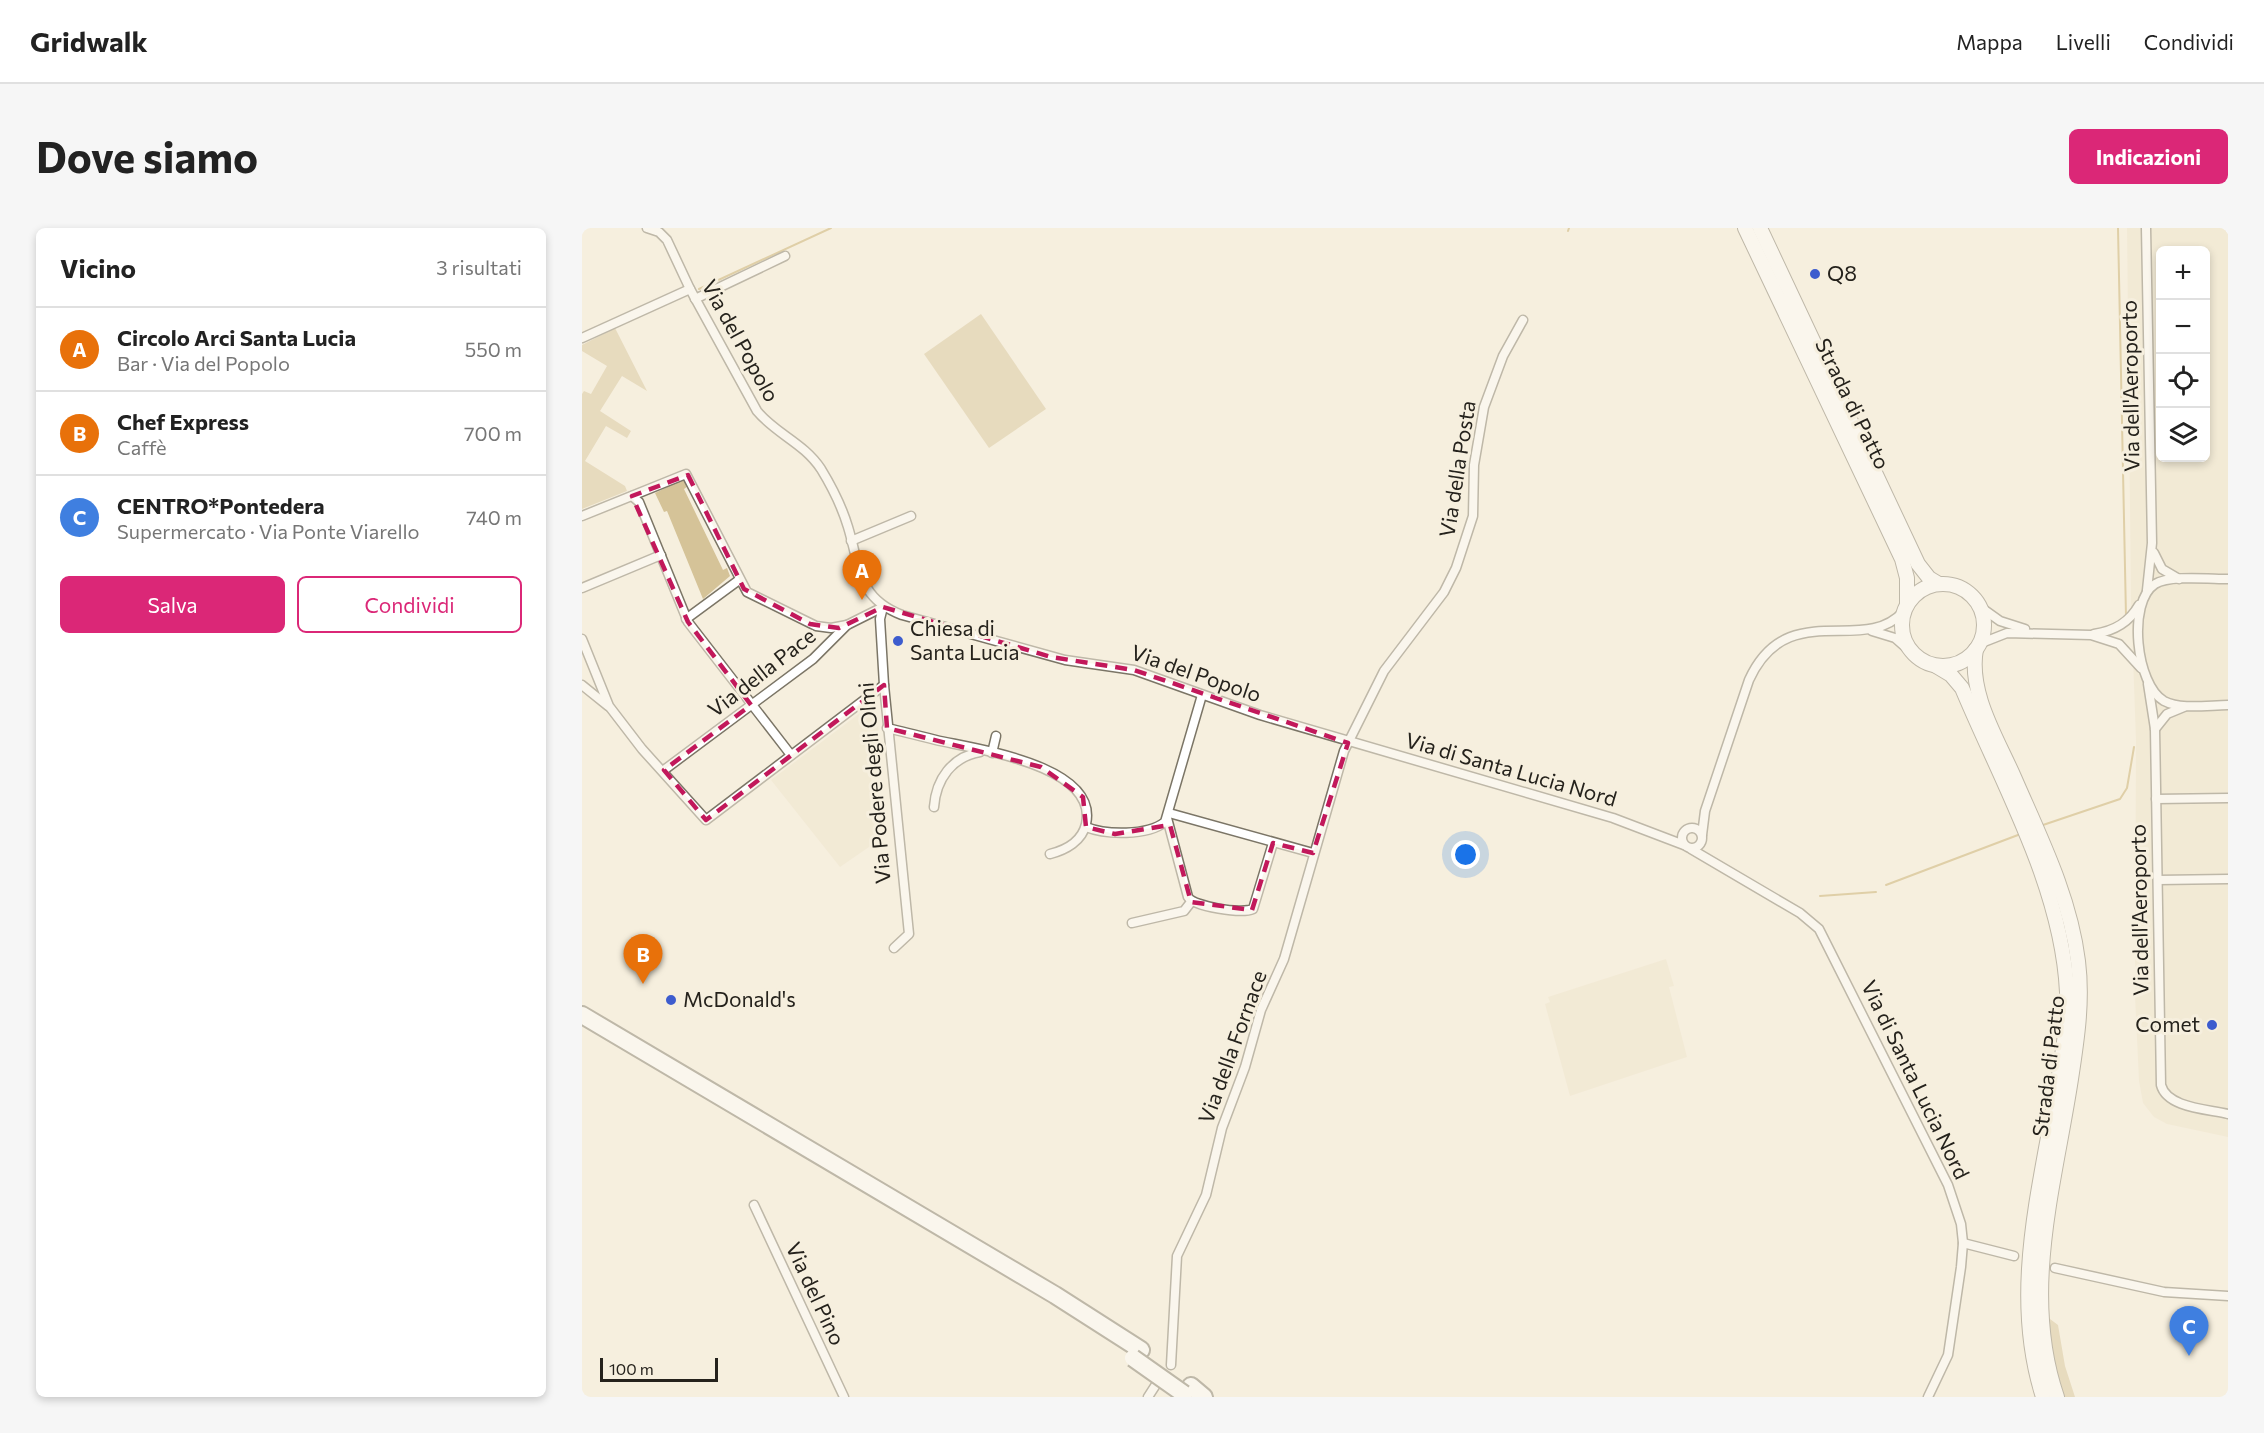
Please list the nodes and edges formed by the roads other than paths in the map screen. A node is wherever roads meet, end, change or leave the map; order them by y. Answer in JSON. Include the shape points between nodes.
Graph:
{"nodes":[{"id":1,"x":647,"y":228,"type":"edge"},
{"id":2,"x":1744,"y":228,"type":"edge"},
{"id":3,"x":1760,"y":228,"type":"edge"},
{"id":4,"x":2146,"y":228,"type":"edge"},
{"id":5,"x":661,"y":230,"type":"edge"},
{"id":6,"x":785,"y":256,"type":"dead end"},
{"id":7,"x":690,"y":289,"type":"junction"},
{"id":8,"x":695,"y":298,"type":"junction"},
{"id":9,"x":1523,"y":320,"type":"dead end"},
{"id":10,"x":582,"y":338,"type":"edge"},
{"id":11,"x":632,"y":496,"type":"junction"},
{"id":12,"x":582,"y":516,"type":"edge"},
{"id":13,"x":911,"y":516,"type":"dead end"},
{"id":14,"x":851,"y":542,"type":"junction"},
{"id":15,"x":2152,"y":543,"type":"junction"},
{"id":16,"x":661,"y":555,"type":"junction"},
{"id":17,"x":2179,"y":579,"type":"junction"},
{"id":18,"x":2228,"y":579,"type":"edge"},
{"id":19,"x":739,"y":580,"type":"junction"},
{"id":20,"x":1939,"y":584,"type":"junction"},
{"id":21,"x":582,"y":588,"type":"edge"},
{"id":22,"x":2147,"y":590,"type":"junction"},
{"id":23,"x":2141,"y":602,"type":"junction"},
{"id":24,"x":1979,"y":606,"type":"junction"},
{"id":25,"x":883,"y":607,"type":"junction"},
{"id":26,"x":1905,"y":608,"type":"junction"},
{"id":27,"x":686,"y":618,"type":"junction"},
{"id":28,"x":847,"y":625,"type":"junction"},
{"id":29,"x":1866,"y":630,"type":"junction"},
{"id":30,"x":2034,"y":632,"type":"junction"},
{"id":31,"x":2091,"y":635,"type":"junction"},
{"id":32,"x":582,"y":639,"type":"edge"},
{"id":33,"x":1978,"y":647,"type":"junction"},
{"id":34,"x":1912,"y":652,"type":"junction"},
{"id":35,"x":1936,"y":666,"type":"junction"},
{"id":36,"x":2142,"y":668,"type":"junction"},
{"id":37,"x":2148,"y":684,"type":"junction"},
{"id":38,"x":582,"y":685,"type":"edge"},
{"id":39,"x":884,"y":685,"type":"junction"},
{"id":40,"x":1202,"y":695,"type":"junction"},
{"id":41,"x":751,"y":705,"type":"junction"},
{"id":42,"x":2188,"y":705,"type":"junction"},
{"id":43,"x":2228,"y":705,"type":"edge"},
{"id":44,"x":609,"y":706,"type":"junction"},
{"id":45,"x":887,"y":728,"type":"junction"},
{"id":46,"x":2155,"y":729,"type":"junction"},
{"id":47,"x":996,"y":736,"type":"dead end"},
{"id":48,"x":1348,"y":742,"type":"junction"},
{"id":49,"x":988,"y":752,"type":"junction"},
{"id":50,"x":791,"y":755,"type":"junction"},
{"id":51,"x":664,"y":770,"type":"junction"},
{"id":52,"x":2228,"y":798,"type":"edge"},
{"id":53,"x":2156,"y":799,"type":"junction"},
{"id":54,"x":934,"y":807,"type":"dead end"},
{"id":55,"x":1705,"y":812,"type":"junction"},
{"id":56,"x":1168,"y":815,"type":"junction"},
{"id":57,"x":1086,"y":827,"type":"junction"},
{"id":58,"x":1688,"y":830,"type":"junction"},
{"id":59,"x":1702,"y":834,"type":"junction"},
{"id":60,"x":1664,"y":837,"type":"junction"},
{"id":61,"x":1273,"y":843,"type":"junction"},
{"id":62,"x":1688,"y":847,"type":"junction"},
{"id":63,"x":1313,"y":853,"type":"junction"},
{"id":64,"x":1050,"y":854,"type":"dead end"},
{"id":65,"x":2158,"y":879,"type":"junction"},
{"id":66,"x":2228,"y":879,"type":"edge"},
{"id":67,"x":1191,"y":902,"type":"junction"},
{"id":68,"x":1132,"y":923,"type":"dead end"},
{"id":69,"x":894,"y":948,"type":"dead end"},
{"id":70,"x":582,"y":1015,"type":"edge"},
{"id":71,"x":582,"y":1026,"type":"edge"},
{"id":72,"x":2228,"y":1114,"type":"edge"},
{"id":73,"x":754,"y":1205,"type":"dead end"},
{"id":74,"x":1963,"y":1243,"type":"junction"},
{"id":75,"x":2014,"y":1256,"type":"dead end"},
{"id":76,"x":2055,"y":1268,"type":"dead end"},
{"id":77,"x":2228,"y":1296,"type":"edge"},
{"id":78,"x":1137,"y":1354,"type":"junction"},
{"id":79,"x":1171,"y":1365,"type":"dead end"},
{"id":80,"x":1157,"y":1383,"type":"dead end"},
{"id":81,"x":1187,"y":1392,"type":"edge"},
{"id":82,"x":843,"y":1397,"type":"edge"},
{"id":83,"x":1148,"y":1397,"type":"edge"},
{"id":84,"x":1204,"y":1397,"type":"edge"},
{"id":85,"x":1928,"y":1397,"type":"edge"},
{"id":86,"x":2043,"y":1397,"type":"edge"},
{"id":87,"x":2057,"y":1397,"type":"edge"}],
"edges":[{"from":1,"to":5,"type":"street","name":"Via del Popolo"},
{"from":2,"to":26,"type":"main road","name":"Strada di Patto","via":[[1902,559],[1907,578]]},
{"from":3,"to":20,"type":"main road","name":"Strada di Patto","via":[[1918,564]]},
{"from":4,"to":15,"type":"street","name":"Via dell'Aeroporto"},
{"from":5,"to":7,"type":"street","name":"Via del Popolo"},
{"from":6,"to":8,"type":"street"},
{"from":7,"to":8,"type":"street","name":"Via del Popolo"},
{"from":7,"to":10,"type":"street"},
{"from":8,"to":14,"type":"street","name":"Via del Popolo","via":[[757,411],[806,449],[822,471],[841,507]]},
{"from":9,"to":48,"type":"street","name":"Via della Posta","via":[[1503,356],[1484,407],[1474,465],[1473,516],[1456,568],[1444,592],[1384,671]]},
{"from":11,"to":12,"type":"street"},
{"from":11,"to":16,"type":"street","via":[[639,502]]},
{"from":11,"to":19,"type":"street","via":[[680,474],[688,475]]},
{"from":13,"to":14,"type":"street"},
{"from":14,"to":25,"type":"street","name":"Via del Popolo","via":[[861,578]]},
{"from":15,"to":17,"type":"street","name":"Via dell'Aeroporto","via":[[2159,564]]},
{"from":15,"to":22,"type":"street","name":"Via dell'Aeroporto"},
{"from":16,"to":21,"type":"street"},
{"from":16,"to":27,"type":"street"},
{"from":17,"to":18,"type":"street"},
{"from":17,"to":22,"type":"street","via":[[2159,582]]},
{"from":19,"to":27,"type":"street"},
{"from":19,"to":28,"type":"street","via":[[747,592],[810,624],[831,628]]},
{"from":20,"to":24,"type":"main road","via":[[1960,587]]},
{"from":20,"to":26,"type":"main road","via":[[1919,591]]},
{"from":22,"to":23,"type":"street"},
{"from":23,"to":31,"type":"street","via":[[2120,626]]},
{"from":23,"to":36,"type":"street"},
{"from":24,"to":30,"type":"street","via":[[2000,621]]},
{"from":24,"to":33,"type":"main road","via":[[1984,625]]},
{"from":25,"to":28,"type":"street","name":"Via della Pace"},
{"from":25,"to":39,"type":"street","name":"Via Podere degli Olmi","via":[[880,619]]},
{"from":25,"to":40,"type":"street","name":"Via del Popolo","via":[[1051,657],[1134,670]]},
{"from":26,"to":29,"type":"street","via":[[1886,626]]},
{"from":26,"to":34,"type":"main road","via":[[1903,637]]},
{"from":27,"to":41,"type":"street"},
{"from":28,"to":41,"type":"street","name":"Via della Pace","via":[[813,659]]},
{"from":29,"to":34,"type":"street","via":[[1895,638]]},
{"from":29,"to":55,"type":"street","via":[[1822,629],[1803,633],[1779,645],[1760,662],[1749,680]]},
{"from":30,"to":31,"type":"street"},
{"from":30,"to":33,"type":"street","via":[[2007,633]]},
{"from":31,"to":36,"type":"street","via":[[2119,644]]},
{"from":32,"to":44,"type":"street"},
{"from":33,"to":35,"type":"main road","via":[[1961,662]]},
{"from":33,"to":87,"type":"main road","name":"Strada di Patto","via":[[1974,667],[1980,698],[2058,881],[2079,963],[2077,1042],[2040,1279],[2042,1335]]},
{"from":34,"to":35,"type":"main road"},
{"from":35,"to":86,"type":"main road","name":"Strada di Patto","via":[[1962,688],[2043,879],[2064,958],[2065,1037],[2027,1272],[2029,1337]]},
{"from":36,"to":37,"type":"street","name":"Via dell'Aeroporto"},
{"from":37,"to":42,"type":"street","via":[[2164,701]]},
{"from":37,"to":46,"type":"street","name":"Via dell'Aeroporto"},
{"from":38,"to":44,"type":"street"},
{"from":39,"to":45,"type":"street","name":"Via Podere degli Olmi"},
{"from":39,"to":50,"type":"street"},
{"from":40,"to":48,"type":"street","name":"Via del Popolo"},
{"from":40,"to":56,"type":"street"},
{"from":41,"to":50,"type":"street"},
{"from":41,"to":51,"type":"street","name":"Via della Pace"},
{"from":42,"to":43,"type":"street"},
{"from":42,"to":46,"type":"street","via":[[2167,714]]},
{"from":44,"to":51,"type":"street"},
{"from":45,"to":49,"type":"street"},
{"from":45,"to":69,"type":"street","name":"Via Podere degli Olmi","via":[[909,934]]},
{"from":46,"to":53,"type":"street","name":"Via dell'Aeroporto"},
{"from":47,"to":49,"type":"street"},
{"from":48,"to":60,"type":"street","name":"Via di Santa Lucia Nord","via":[[1613,818]]},
{"from":48,"to":63,"type":"street","name":"Via della Fornace"},
{"from":49,"to":54,"type":"street","via":[[966,756],[946,770]]},
{"from":49,"to":57,"type":"street","via":[[1031,763],[1066,781],[1084,801]]},
{"from":50,"to":51,"type":"street","via":[[706,820]]},
{"from":52,"to":53,"type":"street"},
{"from":53,"to":65,"type":"street","name":"Via dell'Aeroporto"},
{"from":55,"to":58,"type":"street"},
{"from":55,"to":59,"type":"street"},
{"from":56,"to":57,"type":"street","via":[[1158,826],[1114,834]]},
{"from":56,"to":61,"type":"street"},
{"from":56,"to":67,"type":"street"},
{"from":57,"to":64,"type":"street","via":[[1072,844]]},
{"from":58,"to":59,"type":"street"},
{"from":58,"to":60,"type":"street"},
{"from":58,"to":62,"type":"street","via":[[1682,839]]},
{"from":59,"to":62,"type":"street","via":[[1701,843]]},
{"from":60,"to":62,"type":"street","name":"Via di Santa Lucia Nord"},
{"from":61,"to":63,"type":"street"},
{"from":61,"to":67,"type":"street","via":[[1253,909],[1242,911]]},
{"from":62,"to":74,"type":"street","name":"Via di Santa Lucia Nord","via":[[1800,913],[1821,932],[1948,1185],[1960,1215]]},
{"from":63,"to":79,"type":"street","name":"Via della Fornace","via":[[1284,959],[1261,1010],[1222,1128],[1206,1195],[1177,1256]]},
{"from":65,"to":66,"type":"street"},
{"from":65,"to":72,"type":"street","name":"Via dell'Aeroporto","via":[[2162,1089],[2173,1101]]},
{"from":67,"to":68,"type":"street","via":[[1184,911]]},
{"from":70,"to":78,"type":"highway","via":[[1055,1295]]},
{"from":71,"to":78,"type":"highway"},
{"from":73,"to":82,"type":"street","name":"Via del Pino"},
{"from":74,"to":75,"type":"street"},
{"from":74,"to":85,"type":"street","name":"Via di Santa Lucia Nord","via":[[1948,1355]]},
{"from":76,"to":77,"type":"street","via":[[2164,1292]]},
{"from":78,"to":81,"type":"highway","bridge":true},
{"from":80,"to":83,"type":"street"},
{"from":81,"to":84,"type":"highway"}]}
